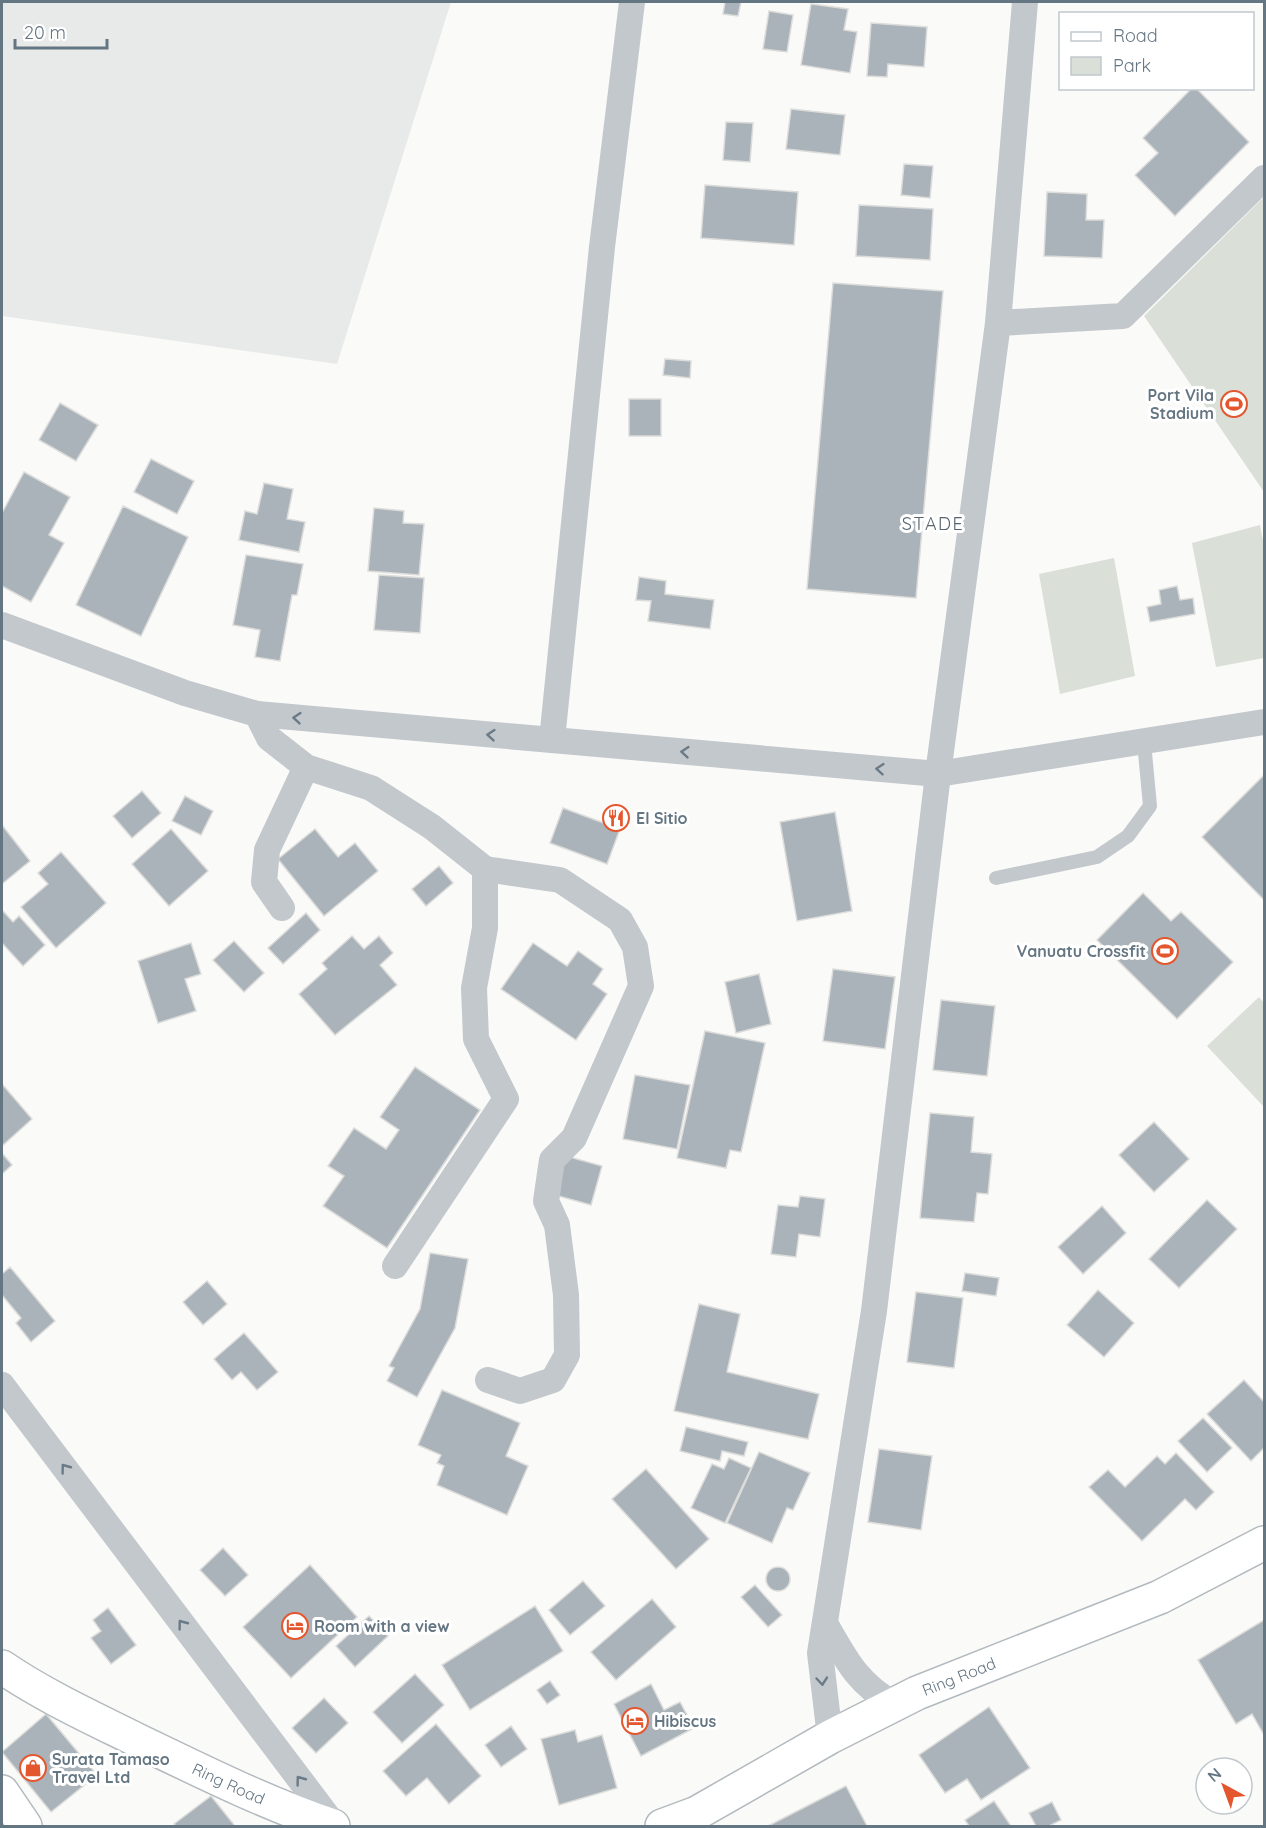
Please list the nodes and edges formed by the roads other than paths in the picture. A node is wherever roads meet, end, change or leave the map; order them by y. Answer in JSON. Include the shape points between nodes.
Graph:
{"nodes":[{"id":1,"x":632,"y":2,"type":"edge"},
{"id":2,"x":1025,"y":2,"type":"edge"},
{"id":3,"x":1264,"y":178,"type":"edge"},
{"id":4,"x":998,"y":323,"type":"junction"},
{"id":5,"x":2,"y":625,"type":"edge"},
{"id":6,"x":257,"y":714,"type":"junction"},
{"id":7,"x":1264,"y":722,"type":"edge"},
{"id":8,"x":552,"y":740,"type":"junction"},
{"id":9,"x":1144,"y":742,"type":"junction"},
{"id":10,"x":306,"y":767,"type":"junction"},
{"id":11,"x":938,"y":774,"type":"junction"},
{"id":12,"x":486,"y":869,"type":"junction"},
{"id":13,"x":996,"y":878,"type":"dead end"},
{"id":14,"x":282,"y":908,"type":"dead end"},
{"id":15,"x":395,"y":1266,"type":"dead end"},
{"id":16,"x":489,"y":1380,"type":"dead end"},
{"id":17,"x":2,"y":1385,"type":"edge"},
{"id":18,"x":1264,"y":1543,"type":"edge"},
{"id":19,"x":826,"y":1625,"type":"junction"},
{"id":20,"x":2,"y":1667,"type":"edge"},
{"id":21,"x":894,"y":1704,"type":"junction"},
{"id":22,"x":830,"y":1737,"type":"junction"},
{"id":23,"x":2,"y":1791,"type":"edge"},
{"id":24,"x":25,"y":1827,"type":"edge"},
{"id":25,"x":334,"y":1827,"type":"edge"},
{"id":26,"x":662,"y":1827,"type":"edge"}],
"edges":[{"from":1,"to":8,"type":"street","via":[[602,247]]},
{"from":2,"to":4,"type":"street"},
{"from":3,"to":4,"type":"street","via":[[1123,316]]},
{"from":4,"to":11,"type":"street"},
{"from":5,"to":6,"type":"street","via":[[185,693]]},
{"from":8,"to":6,"type":"street","one_way":true},
{"from":6,"to":10,"type":"street","via":[[269,738]]},
{"from":7,"to":9,"type":"street"},
{"from":11,"to":8,"type":"street","one_way":true},
{"from":9,"to":11,"type":"street"},
{"from":9,"to":13,"type":"lane","via":[[1150,806],[1128,836],[1097,856]]},
{"from":10,"to":12,"type":"street","via":[[371,788],[432,827]]},
{"from":10,"to":14,"type":"street","via":[[267,850],[264,882]]},
{"from":11,"to":19,"type":"street","via":[[874,1311]]},
{"from":12,"to":15,"type":"street","via":[[485,928],[474,988],[476,1039],[506,1099]]},
{"from":12,"to":16,"type":"street","via":[[560,880],[620,920],[635,947],[641,987],[574,1138],[552,1160],[546,1201],[556,1226],[566,1295],[567,1355],[553,1380],[520,1391]]},
{"from":25,"to":17,"type":"street","one_way":true},
{"from":18,"to":21,"type":"main road","name":"Ring Road","via":[[1160,1597]]},
{"from":19,"to":21,"type":"street","via":[[851,1668],[871,1691]]},
{"from":19,"to":22,"type":"street","one_way":true,"via":[[820,1653]]},
{"from":20,"to":25,"type":"main road","name":"Ring Road","via":[[71,1707],[174,1758]]},
{"from":21,"to":22,"type":"main road","name":"Ring Road"},
{"from":22,"to":26,"type":"main road","name":"Ring Road","via":[[728,1797]]},
{"from":23,"to":24,"type":"main road"}]}
